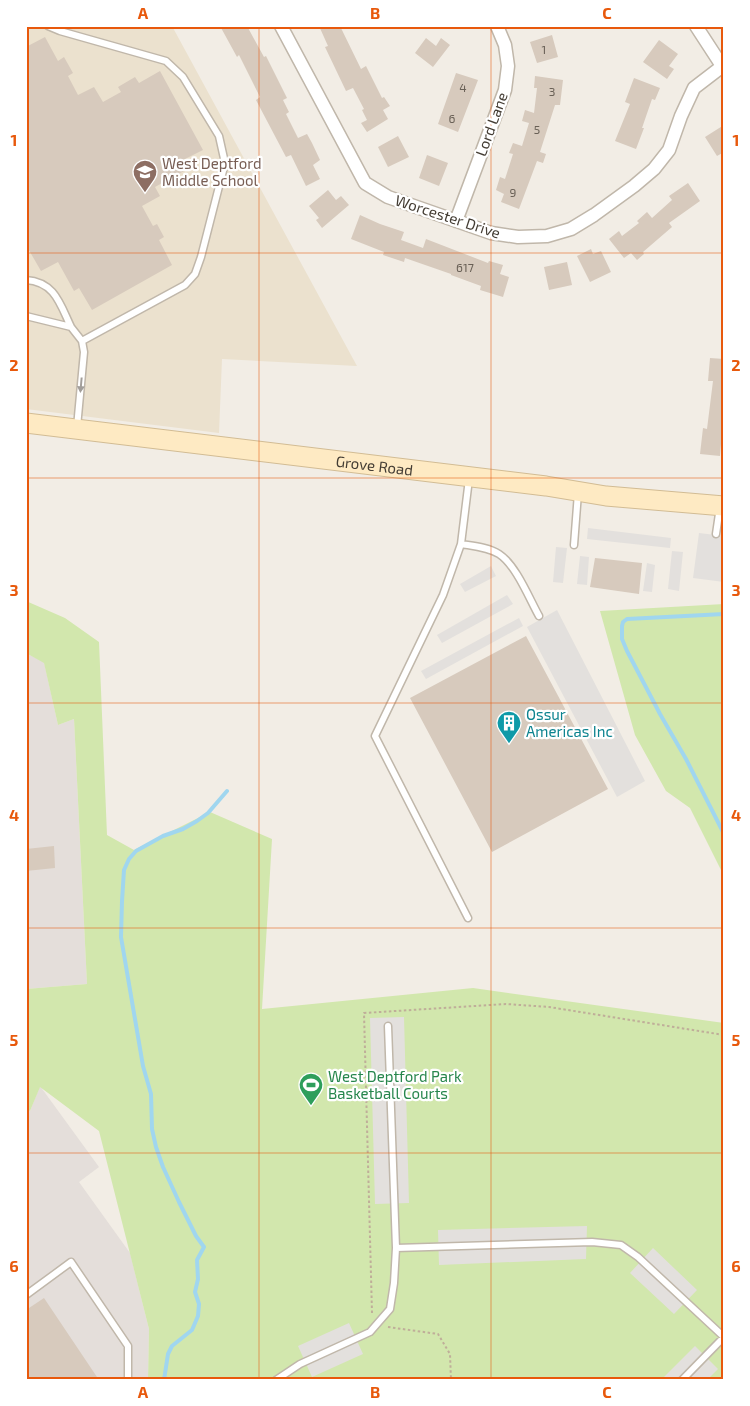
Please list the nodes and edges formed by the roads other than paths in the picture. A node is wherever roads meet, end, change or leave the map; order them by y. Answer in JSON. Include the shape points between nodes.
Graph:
{"nodes":[{"id":1,"x":48,"y":26,"type":"edge"},
{"id":2,"x":281,"y":26,"type":"edge"},
{"id":3,"x":497,"y":26,"type":"edge"},
{"id":4,"x":696,"y":26,"type":"edge"},
{"id":5,"x":723,"y":67,"type":"edge"},
{"id":6,"x":456,"y":221,"type":"junction"},
{"id":7,"x":26,"y":280,"type":"edge"},
{"id":8,"x":26,"y":316,"type":"edge"},
{"id":9,"x":71,"y":327,"type":"junction"},
{"id":10,"x":82,"y":341,"type":"junction"},
{"id":11,"x":26,"y":423,"type":"edge"},
{"id":12,"x":77,"y":429,"type":"junction"},
{"id":13,"x":470,"y":477,"type":"junction"},
{"id":14,"x":578,"y":492,"type":"junction"},
{"id":15,"x":722,"y":506,"type":"edge"},
{"id":16,"x":716,"y":534,"type":"dead end"},
{"id":17,"x":461,"y":544,"type":"junction"},
{"id":18,"x":574,"y":545,"type":"dead end"},
{"id":19,"x":539,"y":616,"type":"dead end"},
{"id":20,"x":468,"y":918,"type":"dead end"},
{"id":21,"x":388,"y":1026,"type":"dead end"},
{"id":22,"x":396,"y":1248,"type":"junction"},
{"id":23,"x":26,"y":1295,"type":"edge"},
{"id":24,"x":724,"y":1337,"type":"edge"},
{"id":25,"x":128,"y":1380,"type":"edge"},
{"id":26,"x":276,"y":1380,"type":"edge"},
{"id":27,"x":682,"y":1380,"type":"edge"}],
"edges":[{"from":1,"to":10,"type":"lane","via":[[166,61],[183,77],[219,136],[225,163],[195,274],[185,285]]},
{"from":2,"to":6,"type":"street","name":"Worcester Drive","via":[[366,183],[388,197]]},
{"from":3,"to":6,"type":"street","name":"Lord Lane","via":[[508,66],[504,90]]},
{"from":4,"to":5,"type":"street"},
{"from":5,"to":6,"type":"street","name":"Worcester Drive","via":[[694,88],[669,150],[654,169],[571,229],[546,236],[518,237],[491,233]]},
{"from":7,"to":9,"type":"lane","via":[[49,288]]},
{"from":8,"to":9,"type":"lane"},
{"from":9,"to":10,"type":"lane"},
{"from":10,"to":12,"type":"lane","one_way":true,"via":[[84,352]]},
{"from":11,"to":12,"type":"main road","name":"Grove Road"},
{"from":12,"to":13,"type":"main road","name":"Grove Road"},
{"from":13,"to":14,"type":"main road","name":"Grove Road"},
{"from":13,"to":17,"type":"lane"},
{"from":14,"to":15,"type":"main road","name":"Grove Road"},
{"from":14,"to":18,"type":"lane"},
{"from":15,"to":16,"type":"lane"},
{"from":17,"to":19,"type":"lane","via":[[484,548],[510,564]]},
{"from":17,"to":20,"type":"lane","via":[[443,595],[375,736]]},
{"from":21,"to":22,"type":"lane"},
{"from":22,"to":24,"type":"lane","via":[[592,1242],[621,1245]]},
{"from":22,"to":26,"type":"lane","via":[[390,1309],[370,1332],[300,1364]]},
{"from":23,"to":25,"type":"lane","via":[[71,1262],[128,1346]]},
{"from":24,"to":27,"type":"lane"}]}
